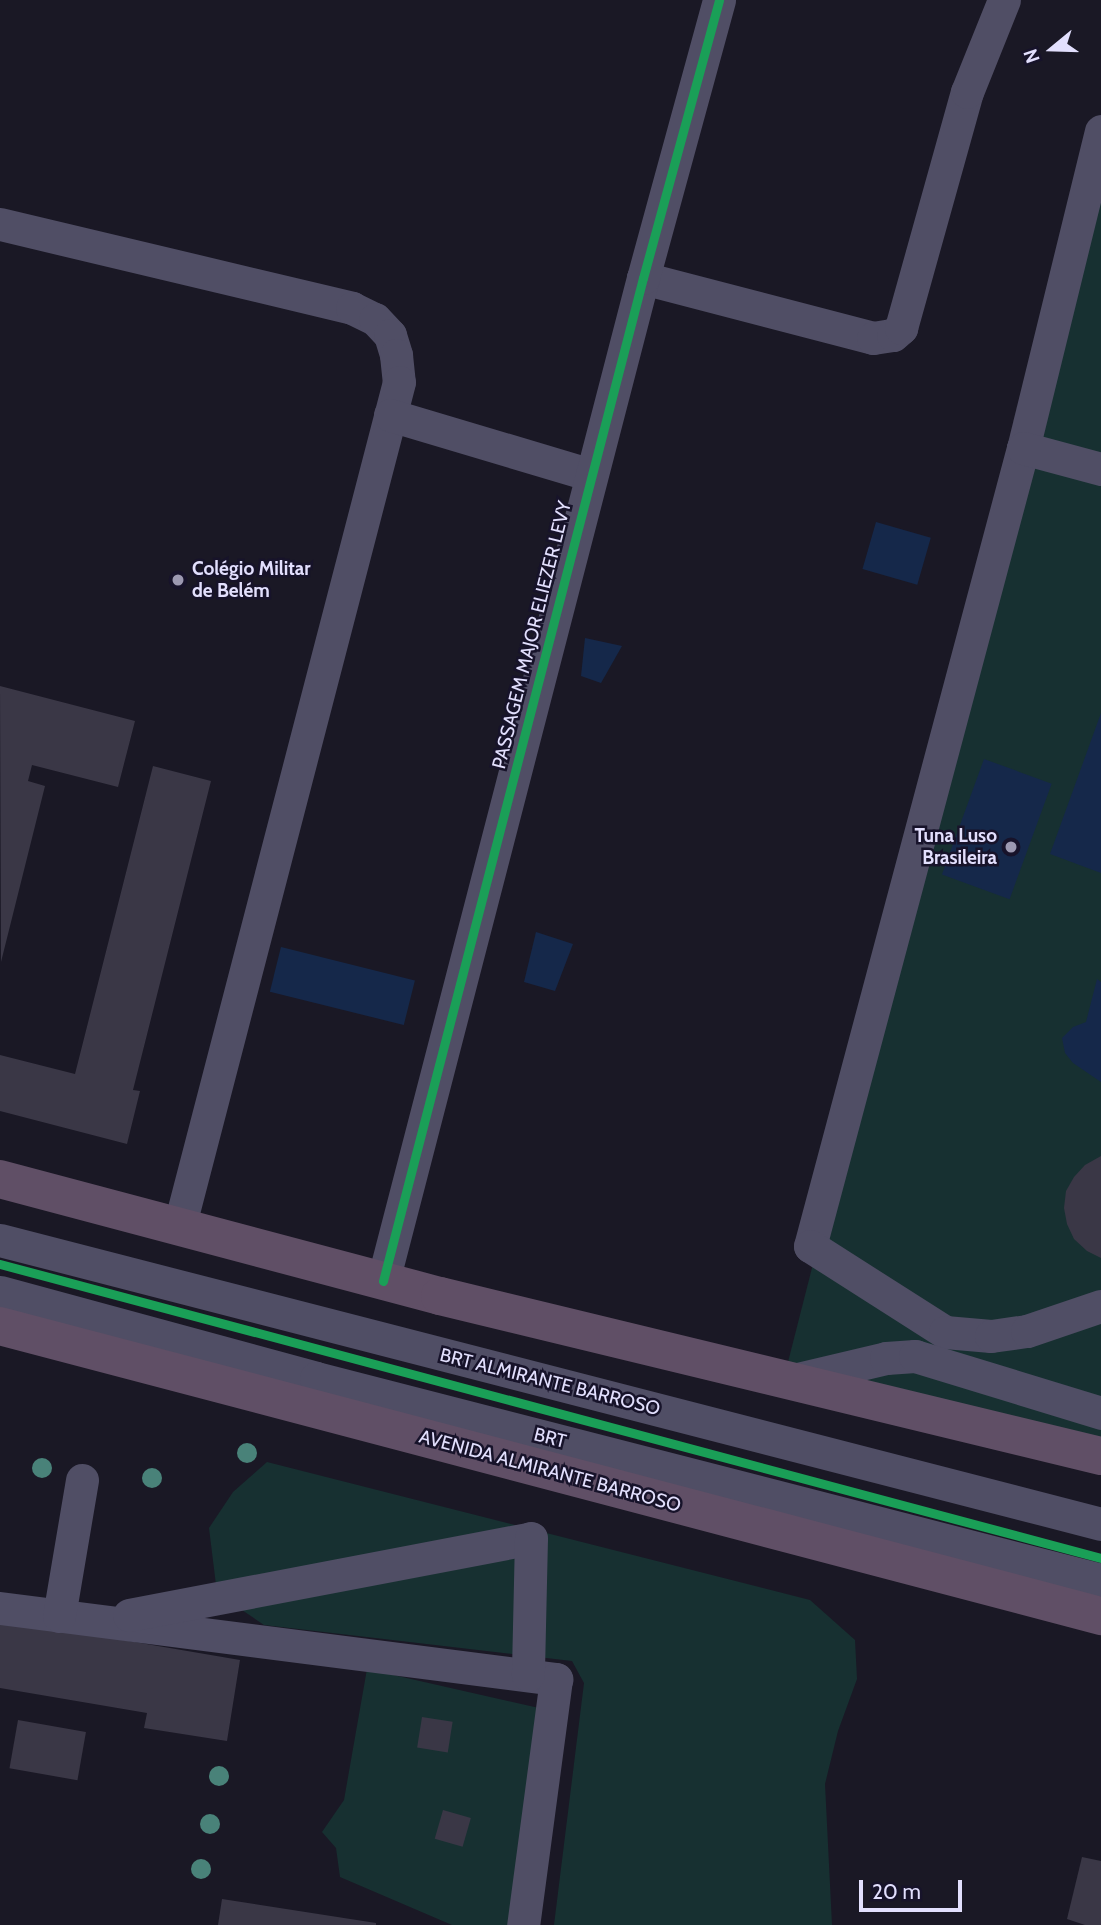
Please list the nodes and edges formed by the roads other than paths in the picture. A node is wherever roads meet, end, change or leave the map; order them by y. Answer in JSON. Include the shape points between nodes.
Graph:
{"nodes":[{"id":1,"x":719,"y":0,"type":"edge"},
{"id":2,"x":1004,"y":0,"type":"edge"},
{"id":3,"x":1101,"y":131,"type":"edge"},
{"id":4,"x":0,"y":224,"type":"edge"},
{"id":5,"x":643,"y":278,"type":"junction"},
{"id":6,"x":390,"y":415,"type":"junction"},
{"id":7,"x":1023,"y":448,"type":"junction"},
{"id":8,"x":1101,"y":468,"type":"edge"},
{"id":9,"x":592,"y":475,"type":"junction"},
{"id":10,"x":0,"y":1179,"type":"edge"},
{"id":11,"x":179,"y":1228,"type":"junction"},
{"id":12,"x":0,"y":1240,"type":"edge"},
{"id":13,"x":383,"y":1281,"type":"junction"},
{"id":14,"x":0,"y":1292,"type":"edge"},
{"id":15,"x":1101,"y":1307,"type":"edge"},
{"id":16,"x":906,"y":1308,"type":"junction"},
{"id":17,"x":0,"y":1326,"type":"edge"},
{"id":18,"x":915,"y":1356,"type":"junction"},
{"id":19,"x":786,"y":1382,"type":"junction"},
{"id":20,"x":1101,"y":1413,"type":"edge"},
{"id":21,"x":1101,"y":1456,"type":"edge"},
{"id":22,"x":82,"y":1480,"type":"dead end"},
{"id":23,"x":1101,"y":1524,"type":"edge"},
{"id":24,"x":1101,"y":1580,"type":"edge"},
{"id":25,"x":0,"y":1608,"type":"edge"},
{"id":26,"x":59,"y":1616,"type":"junction"},
{"id":27,"x":1101,"y":1616,"type":"edge"},
{"id":28,"x":99,"y":1620,"type":"junction"},
{"id":29,"x":528,"y":1675,"type":"junction"},
{"id":30,"x":523,"y":1925,"type":"edge"}],
"edges":[{"from":1,"to":5,"type":"street","name":"PASSAGEM MAJOR ELIEZER LEVY"},
{"from":2,"to":5,"type":"street","via":[[967,92],[901,328],[893,335],[873,338]]},
{"from":3,"to":7,"type":"street"},
{"from":4,"to":6,"type":"street","via":[[352,308],[375,319],[390,335],[396,355],[399,382]]},
{"from":5,"to":9,"type":"street","name":"PASSAGEM MAJOR ELIEZER LEVY"},
{"from":6,"to":9,"type":"street"},
{"from":6,"to":11,"type":"street"},
{"from":7,"to":8,"type":"street"},
{"from":7,"to":16,"type":"street","via":[[810,1245]]},
{"from":9,"to":13,"type":"street","name":"PASSAGEM MAJOR ELIEZER LEVY"},
{"from":10,"to":11,"type":"highway"},
{"from":11,"to":13,"type":"highway"},
{"from":12,"to":23,"type":"street","name":"BRT ALMIRANTE BARROSO"},
{"from":13,"to":19,"type":"highway"},
{"from":14,"to":24,"type":"street","name":"BRT"},
{"from":15,"to":16,"type":"street","via":[[1027,1331],[991,1336],[945,1332]]},
{"from":16,"to":18,"type":"street"},
{"from":17,"to":27,"type":"highway","name":"AVENIDA ALMIRANTE BARROSO"},
{"from":18,"to":19,"type":"street","via":[[886,1358]]},
{"from":18,"to":20,"type":"street"},
{"from":19,"to":21,"type":"highway"},
{"from":22,"to":26,"type":"street"},
{"from":25,"to":26,"type":"street"},
{"from":26,"to":28,"type":"street"},
{"from":28,"to":29,"type":"street"},
{"from":28,"to":29,"type":"street","via":[[531,1538]]},
{"from":29,"to":30,"type":"street","via":[[555,1679]]}]}
